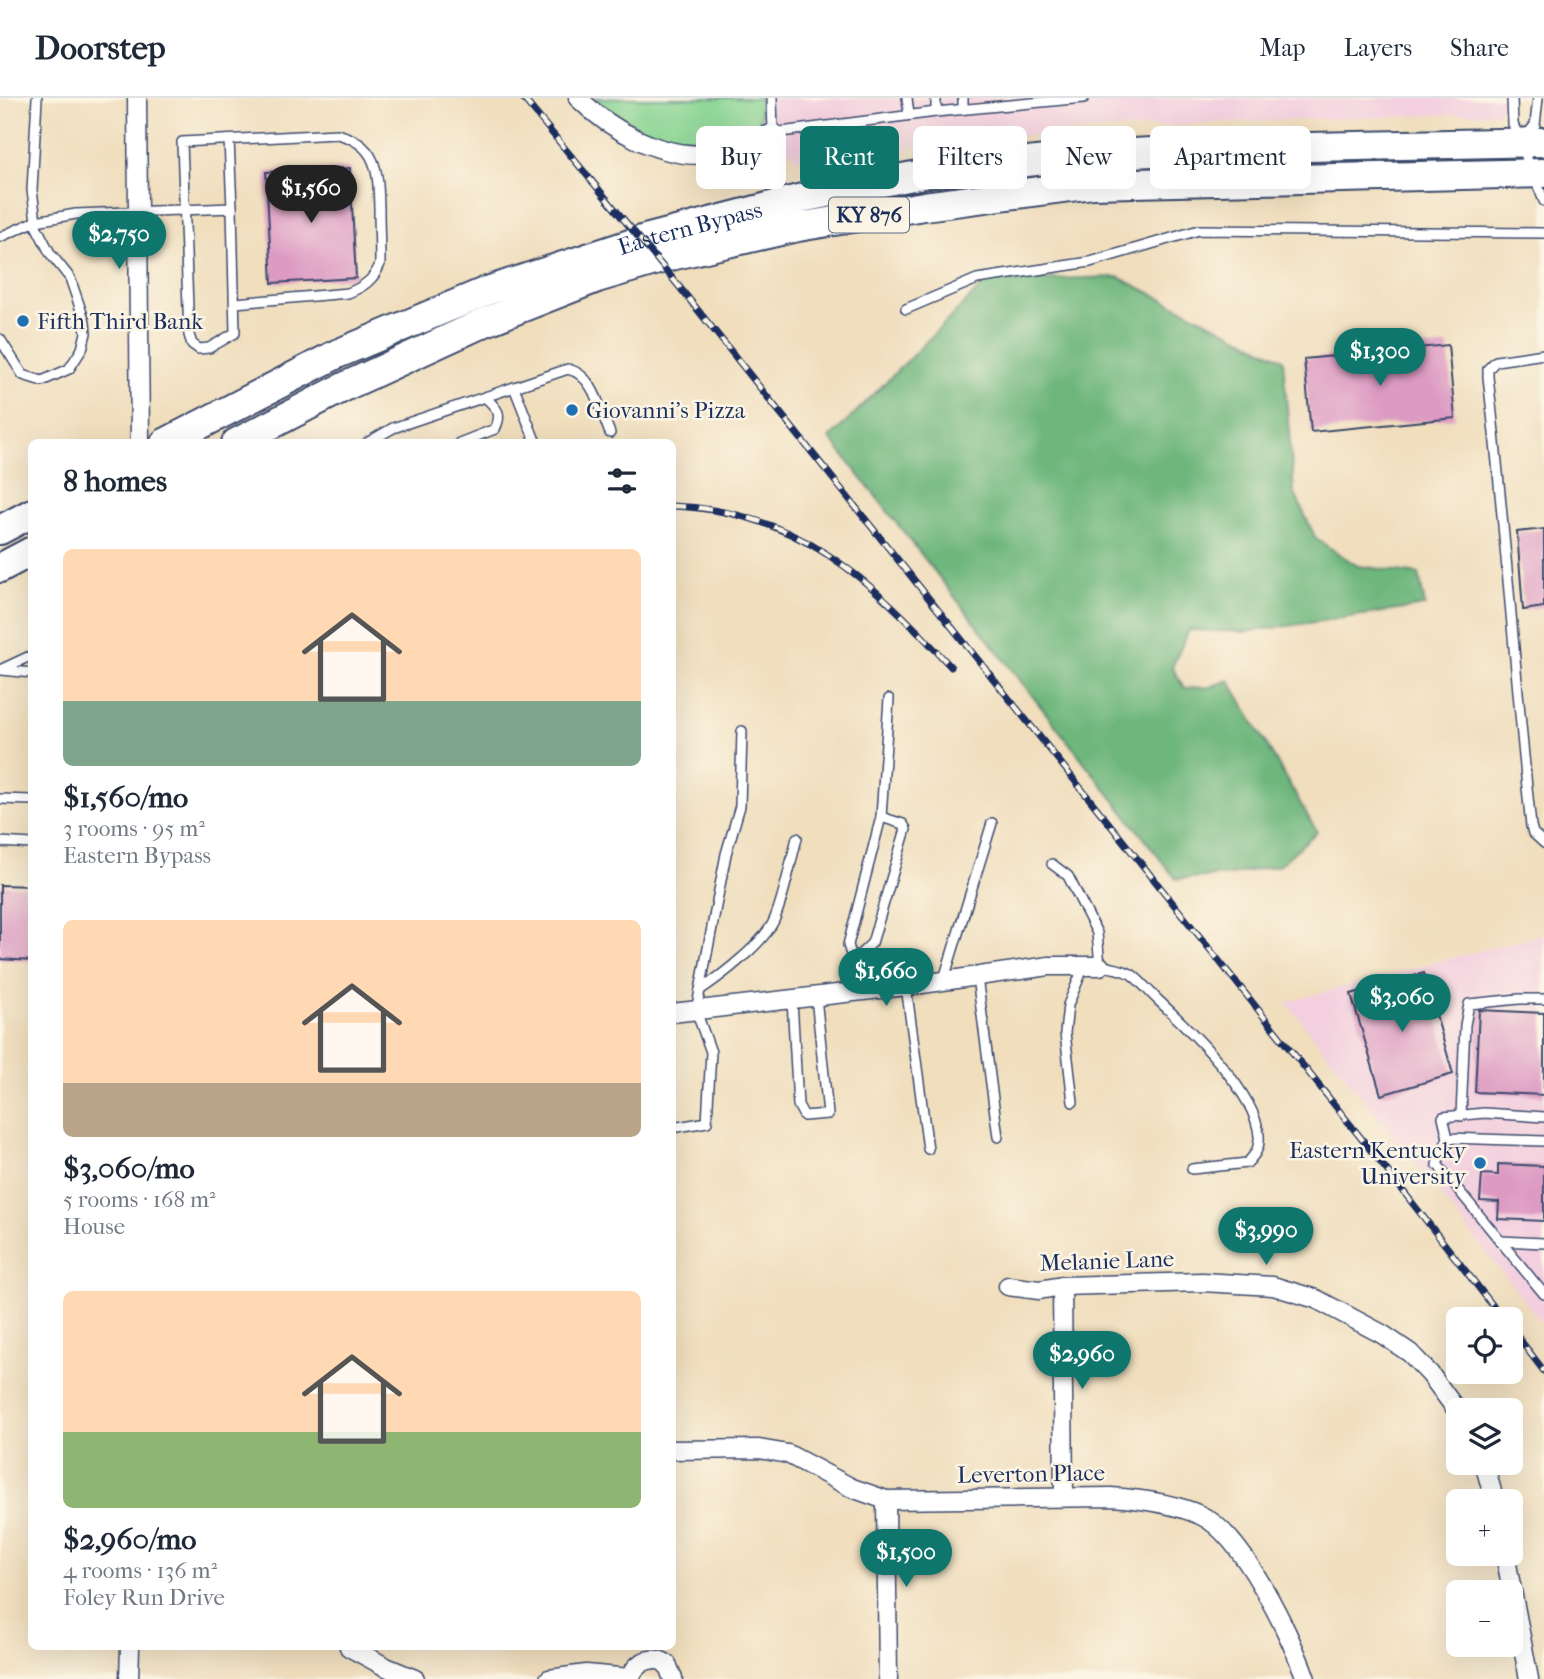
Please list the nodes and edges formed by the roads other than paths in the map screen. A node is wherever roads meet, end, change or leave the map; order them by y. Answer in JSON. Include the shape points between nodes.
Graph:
{"nodes":[{"id":1,"x":37,"y":98,"type":"edge"},
{"id":2,"x":137,"y":98,"type":"edge"},
{"id":3,"x":578,"y":98,"type":"edge"},
{"id":4,"x":772,"y":98,"type":"edge"},
{"id":5,"x":907,"y":98,"type":"edge"},
{"id":6,"x":936,"y":98,"type":"edge"},
{"id":7,"x":963,"y":98,"type":"edge"},
{"id":8,"x":1081,"y":98,"type":"edge"},
{"id":9,"x":1512,"y":98,"type":"edge"},
{"id":10,"x":1538,"y":98,"type":"edge"},
{"id":11,"x":1041,"y":100,"type":"edge"},
{"id":12,"x":999,"y":102,"type":"edge"},
{"id":13,"x":963,"y":109,"type":"junction"},
{"id":14,"x":936,"y":111,"type":"junction"},
{"id":15,"x":909,"y":115,"type":"junction"},
{"id":16,"x":773,"y":126,"type":"edge"},
{"id":17,"x":786,"y":131,"type":"edge"},
{"id":18,"x":229,"y":140,"type":"junction"},
{"id":19,"x":1532,"y":143,"type":"edge"},
{"id":20,"x":696,"y":153,"type":"edge"},
{"id":21,"x":1539,"y":173,"type":"edge"},
{"id":22,"x":1544,"y":201,"type":"edge"},
{"id":23,"x":232,"y":208,"type":"junction"},
{"id":24,"x":185,"y":211,"type":"junction"},
{"id":25,"x":138,"y":213,"type":"junction"},
{"id":26,"x":35,"y":221,"type":"junction"},
{"id":27,"x":1544,"y":233,"type":"edge"},
{"id":28,"x":0,"y":237,"type":"edge"},
{"id":29,"x":235,"y":303,"type":"junction"},
{"id":30,"x":906,"y":309,"type":"dead end"},
{"id":31,"x":0,"y":339,"type":"edge"},
{"id":32,"x":1544,"y":354,"type":"edge"},
{"id":33,"x":514,"y":387,"type":"junction"},
{"id":34,"x":485,"y":397,"type":"junction"},
{"id":35,"x":610,"y":433,"type":"dead end"},
{"id":36,"x":140,"y":439,"type":"edge"},
{"id":37,"x":173,"y":439,"type":"edge"},
{"id":38,"x":244,"y":439,"type":"edge"},
{"id":39,"x":374,"y":439,"type":"edge"},
{"id":40,"x":469,"y":439,"type":"edge"},
{"id":41,"x":534,"y":439,"type":"edge"},
{"id":42,"x":28,"y":515,"type":"edge"},
{"id":43,"x":0,"y":530,"type":"edge"},
{"id":44,"x":28,"y":553,"type":"edge"},
{"id":45,"x":0,"y":568,"type":"edge"},
{"id":46,"x":28,"y":656,"type":"edge"},
{"id":47,"x":0,"y":670,"type":"edge"},
{"id":48,"x":28,"y":673,"type":"edge"},
{"id":49,"x":889,"y":699,"type":"dead end"},
{"id":50,"x":742,"y":731,"type":"dead end"},
{"id":51,"x":0,"y":799,"type":"edge"},
{"id":52,"x":28,"y":800,"type":"edge"},
{"id":53,"x":881,"y":817,"type":"junction"},
{"id":54,"x":992,"y":823,"type":"dead end"},
{"id":55,"x":797,"y":838,"type":"dead end"},
{"id":56,"x":0,"y":842,"type":"edge"},
{"id":57,"x":1544,"y":843,"type":"edge"},
{"id":58,"x":28,"y":844,"type":"edge"},
{"id":59,"x":1052,"y":863,"type":"dead end"},
{"id":60,"x":853,"y":961,"type":"junction"},
{"id":61,"x":1092,"y":965,"type":"junction"},
{"id":62,"x":977,"y":977,"type":"junction"},
{"id":63,"x":943,"y":982,"type":"junction"},
{"id":64,"x":906,"y":986,"type":"junction"},
{"id":65,"x":700,"y":990,"type":"junction"},
{"id":66,"x":846,"y":993,"type":"junction"},
{"id":67,"x":816,"y":997,"type":"junction"},
{"id":68,"x":1544,"y":999,"type":"edge"},
{"id":69,"x":792,"y":1000,"type":"junction"},
{"id":70,"x":696,"y":1011,"type":"junction"},
{"id":71,"x":676,"y":1013,"type":"edge"},
{"id":72,"x":1073,"y":1102,"type":"dead end"},
{"id":73,"x":1461,"y":1116,"type":"junction"},
{"id":74,"x":1544,"y":1117,"type":"edge"},
{"id":75,"x":676,"y":1127,"type":"edge"},
{"id":76,"x":998,"y":1137,"type":"dead end"},
{"id":77,"x":1448,"y":1138,"type":"junction"},
{"id":78,"x":1544,"y":1141,"type":"edge"},
{"id":79,"x":928,"y":1149,"type":"dead end"},
{"id":80,"x":1192,"y":1169,"type":"dead end"},
{"id":81,"x":1500,"y":1241,"type":"junction"},
{"id":82,"x":1544,"y":1243,"type":"edge"},
{"id":83,"x":1540,"y":1285,"type":"edge"},
{"id":84,"x":1008,"y":1286,"type":"dead end"},
{"id":85,"x":1062,"y":1286,"type":"junction"},
{"id":86,"x":1544,"y":1294,"type":"edge"},
{"id":87,"x":1448,"y":1398,"type":"edge"},
{"id":88,"x":676,"y":1450,"type":"edge"},
{"id":89,"x":1064,"y":1496,"type":"junction"},
{"id":90,"x":886,"y":1500,"type":"junction"},
{"id":91,"x":1507,"y":1566,"type":"edge"},
{"id":92,"x":130,"y":1650,"type":"edge"},
{"id":93,"x":355,"y":1650,"type":"edge"},
{"id":94,"x":652,"y":1653,"type":"edge"},
{"id":95,"x":130,"y":1679,"type":"edge"},
{"id":96,"x":415,"y":1679,"type":"edge"},
{"id":97,"x":549,"y":1679,"type":"edge"},
{"id":98,"x":630,"y":1679,"type":"edge"},
{"id":99,"x":673,"y":1679,"type":"edge"},
{"id":100,"x":888,"y":1679,"type":"edge"},
{"id":101,"x":1306,"y":1679,"type":"edge"},
{"id":102,"x":1529,"y":1679,"type":"edge"}],
"edges":[{"from":1,"to":26,"type":"lane","via":[[32,190]]},
{"from":2,"to":25,"type":"street"},
{"from":3,"to":20,"type":"street","via":[[617,128],[656,146]]},
{"from":4,"to":16,"type":"lane"},
{"from":5,"to":15,"type":"lane"},
{"from":6,"to":14,"type":"lane"},
{"from":7,"to":13,"type":"lane"},
{"from":8,"to":11,"type":"lane"},
{"from":9,"to":19,"type":"lane","via":[[1513,124]]},
{"from":10,"to":19,"type":"lane"},
{"from":11,"to":12,"type":"lane"},
{"from":12,"to":13,"type":"lane"},
{"from":13,"to":14,"type":"lane"},
{"from":14,"to":15,"type":"lane"},
{"from":15,"to":17,"type":"lane"},
{"from":18,"to":23,"type":"lane"},
{"from":18,"to":24,"type":"lane","via":[[182,142]]},
{"from":18,"to":29,"type":"lane","via":[[352,137],[371,155],[378,182],[380,264],[369,282],[331,296]]},
{"from":19,"to":21,"type":"lane"},
{"from":19,"to":37,"type":"main road","name":"Eastern Bypass","number":"KY 876","via":[[1091,155],[928,173],[806,197],[645,239],[487,291],[337,354]]},
{"from":21,"to":22,"type":"lane"},
{"from":21,"to":38,"type":"main road","name":"Eastern Bypass","number":"KY 876","via":[[1093,184],[798,227],[597,278],[346,386]]},
{"from":23,"to":24,"type":"lane"},
{"from":23,"to":29,"type":"lane"},
{"from":24,"to":25,"type":"lane"},
{"from":24,"to":29,"type":"lane","via":[[192,344],[209,348],[235,333]]},
{"from":25,"to":26,"type":"lane","via":[[76,214]]},
{"from":25,"to":36,"type":"street"},
{"from":26,"to":28,"type":"lane"},
{"from":26,"to":31,"type":"lane","via":[[50,253],[70,278],[85,321],[82,349],[69,369],[42,381],[23,375]]},
{"from":27,"to":30,"type":"lane","via":[[1199,230],[1090,262],[977,279]]},
{"from":32,"to":57,"type":"lane","via":[[1496,361],[1488,369],[1531,826]]},
{"from":33,"to":34,"type":"lane"},
{"from":33,"to":35,"type":"lane","via":[[568,369],[577,371],[586,378]]},
{"from":33,"to":41,"type":"lane"},
{"from":34,"to":39,"type":"lane","via":[[393,428]]},
{"from":34,"to":40,"type":"lane","via":[[500,419],[495,429]]},
{"from":42,"to":43,"type":"main road"},
{"from":44,"to":45,"type":"main road"},
{"from":46,"to":47,"type":"lane"},
{"from":47,"to":48,"type":"lane"},
{"from":49,"to":53,"type":"lane"},
{"from":50,"to":65,"type":"lane","via":[[740,806]]},
{"from":51,"to":52,"type":"lane"},
{"from":53,"to":60,"type":"lane","via":[[848,945]]},
{"from":53,"to":60,"type":"lane","via":[[906,829],[872,943]]},
{"from":54,"to":63,"type":"lane"},
{"from":55,"to":65,"type":"lane","via":[[775,920],[754,946]]},
{"from":56,"to":58,"type":"lane"},
{"from":59,"to":61,"type":"lane","via":[[1068,876],[1097,933]]},
{"from":60,"to":66,"type":"lane"},
{"from":61,"to":62,"type":"street"},
{"from":61,"to":72,"type":"lane","via":[[1068,1005],[1065,1033]]},
{"from":61,"to":80,"type":"lane","via":[[1131,975],[1192,1032],[1243,1095],[1254,1117],[1257,1152],[1247,1163]]},
{"from":62,"to":63,"type":"street"},
{"from":62,"to":76,"type":"lane"},
{"from":63,"to":64,"type":"street"},
{"from":64,"to":66,"type":"street"},
{"from":64,"to":79,"type":"lane"},
{"from":65,"to":70,"type":"lane"},
{"from":66,"to":67,"type":"street"},
{"from":67,"to":69,"type":"street"},
{"from":67,"to":69,"type":"lane","via":[[828,1114],[804,1116],[798,1105]]},
{"from":68,"to":73,"type":"lane","via":[[1469,1004]]},
{"from":69,"to":70,"type":"street"},
{"from":70,"to":71,"type":"street"},
{"from":70,"to":75,"type":"lane","via":[[711,1052],[707,1122]]},
{"from":73,"to":74,"type":"lane"},
{"from":73,"to":77,"type":"lane","via":[[1443,1117]]},
{"from":77,"to":78,"type":"lane"},
{"from":77,"to":81,"type":"lane","via":[[1437,1164]]},
{"from":81,"to":82,"type":"lane"},
{"from":81,"to":83,"type":"lane"},
{"from":83,"to":86,"type":"lane"},
{"from":84,"to":85,"type":"street","name":"Melanie Lane","via":[[1039,1290]]},
{"from":85,"to":87,"type":"street","name":"Melanie Lane","via":[[1202,1282],[1273,1286],[1317,1299],[1382,1334],[1410,1353]]},
{"from":85,"to":89,"type":"street"},
{"from":88,"to":90,"type":"street","name":"Leverton Place","via":[[759,1449],[788,1454],[852,1488]]},
{"from":89,"to":90,"type":"street","name":"Leverton Place"},
{"from":89,"to":101,"type":"street","name":"Leverton Place","via":[[1147,1500],[1202,1515],[1233,1541],[1253,1572]]},
{"from":90,"to":100,"type":"street"},
{"from":91,"to":102,"type":"street"},
{"from":92,"to":95,"type":"street"},
{"from":93,"to":96,"type":"street"},
{"from":94,"to":98,"type":"street"},
{"from":94,"to":99,"type":"street","via":[[667,1664]]},
{"from":97,"to":98,"type":"street","via":[[586,1674]]}]}
